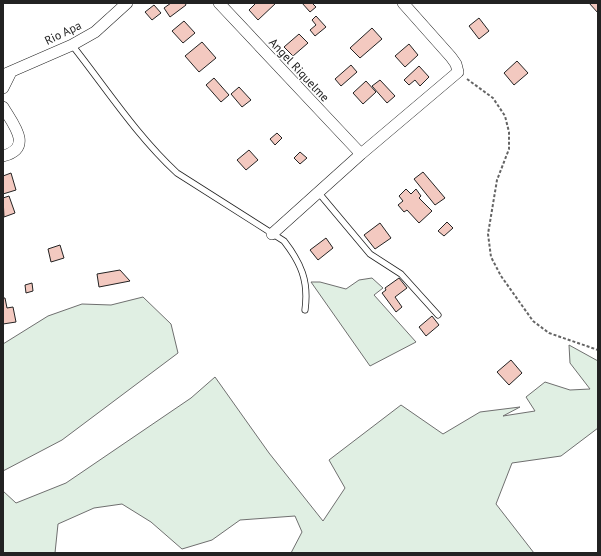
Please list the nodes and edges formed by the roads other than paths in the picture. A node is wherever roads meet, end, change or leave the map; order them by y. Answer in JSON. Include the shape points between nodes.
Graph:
{"nodes":[{"id":1,"x":127,"y":3,"type":"edge"},
{"id":2,"x":219,"y":3,"type":"edge"},
{"id":3,"x":403,"y":3,"type":"edge"},
{"id":4,"x":72,"y":45,"type":"junction"},
{"id":5,"x":7,"y":74,"type":"edge"},
{"id":6,"x":3,"y":88,"type":"edge"},
{"id":7,"x":3,"y":107,"type":"edge"},
{"id":8,"x":361,"y":154,"type":"junction"},
{"id":9,"x":3,"y":156,"type":"edge"},
{"id":10,"x":318,"y":192,"type":"junction"},
{"id":11,"x":272,"y":234,"type":"junction"},
{"id":12,"x":305,"y":310,"type":"dead end"},
{"id":13,"x":438,"y":315,"type":"dead end"}],
"edges":[{"from":1,"to":4,"type":"street","name":"Rio Apa","via":[[95,32]]},
{"from":2,"to":8,"type":"street","name":"Angel Riquelme"},
{"from":3,"to":8,"type":"street","via":[[451,56],[458,72]]},
{"from":4,"to":5,"type":"street","name":"Rio Apa"},
{"from":4,"to":11,"type":"lane","via":[[137,132],[162,159],[177,173]]},
{"from":5,"to":6,"type":"street"},
{"from":7,"to":9,"type":"street","via":[[20,142],[15,152]]},
{"from":8,"to":10,"type":"street"},
{"from":10,"to":11,"type":"street"},
{"from":10,"to":13,"type":"lane","via":[[370,254],[401,274]]},
{"from":11,"to":12,"type":"lane","via":[[284,241],[296,257],[308,294]]}]}
